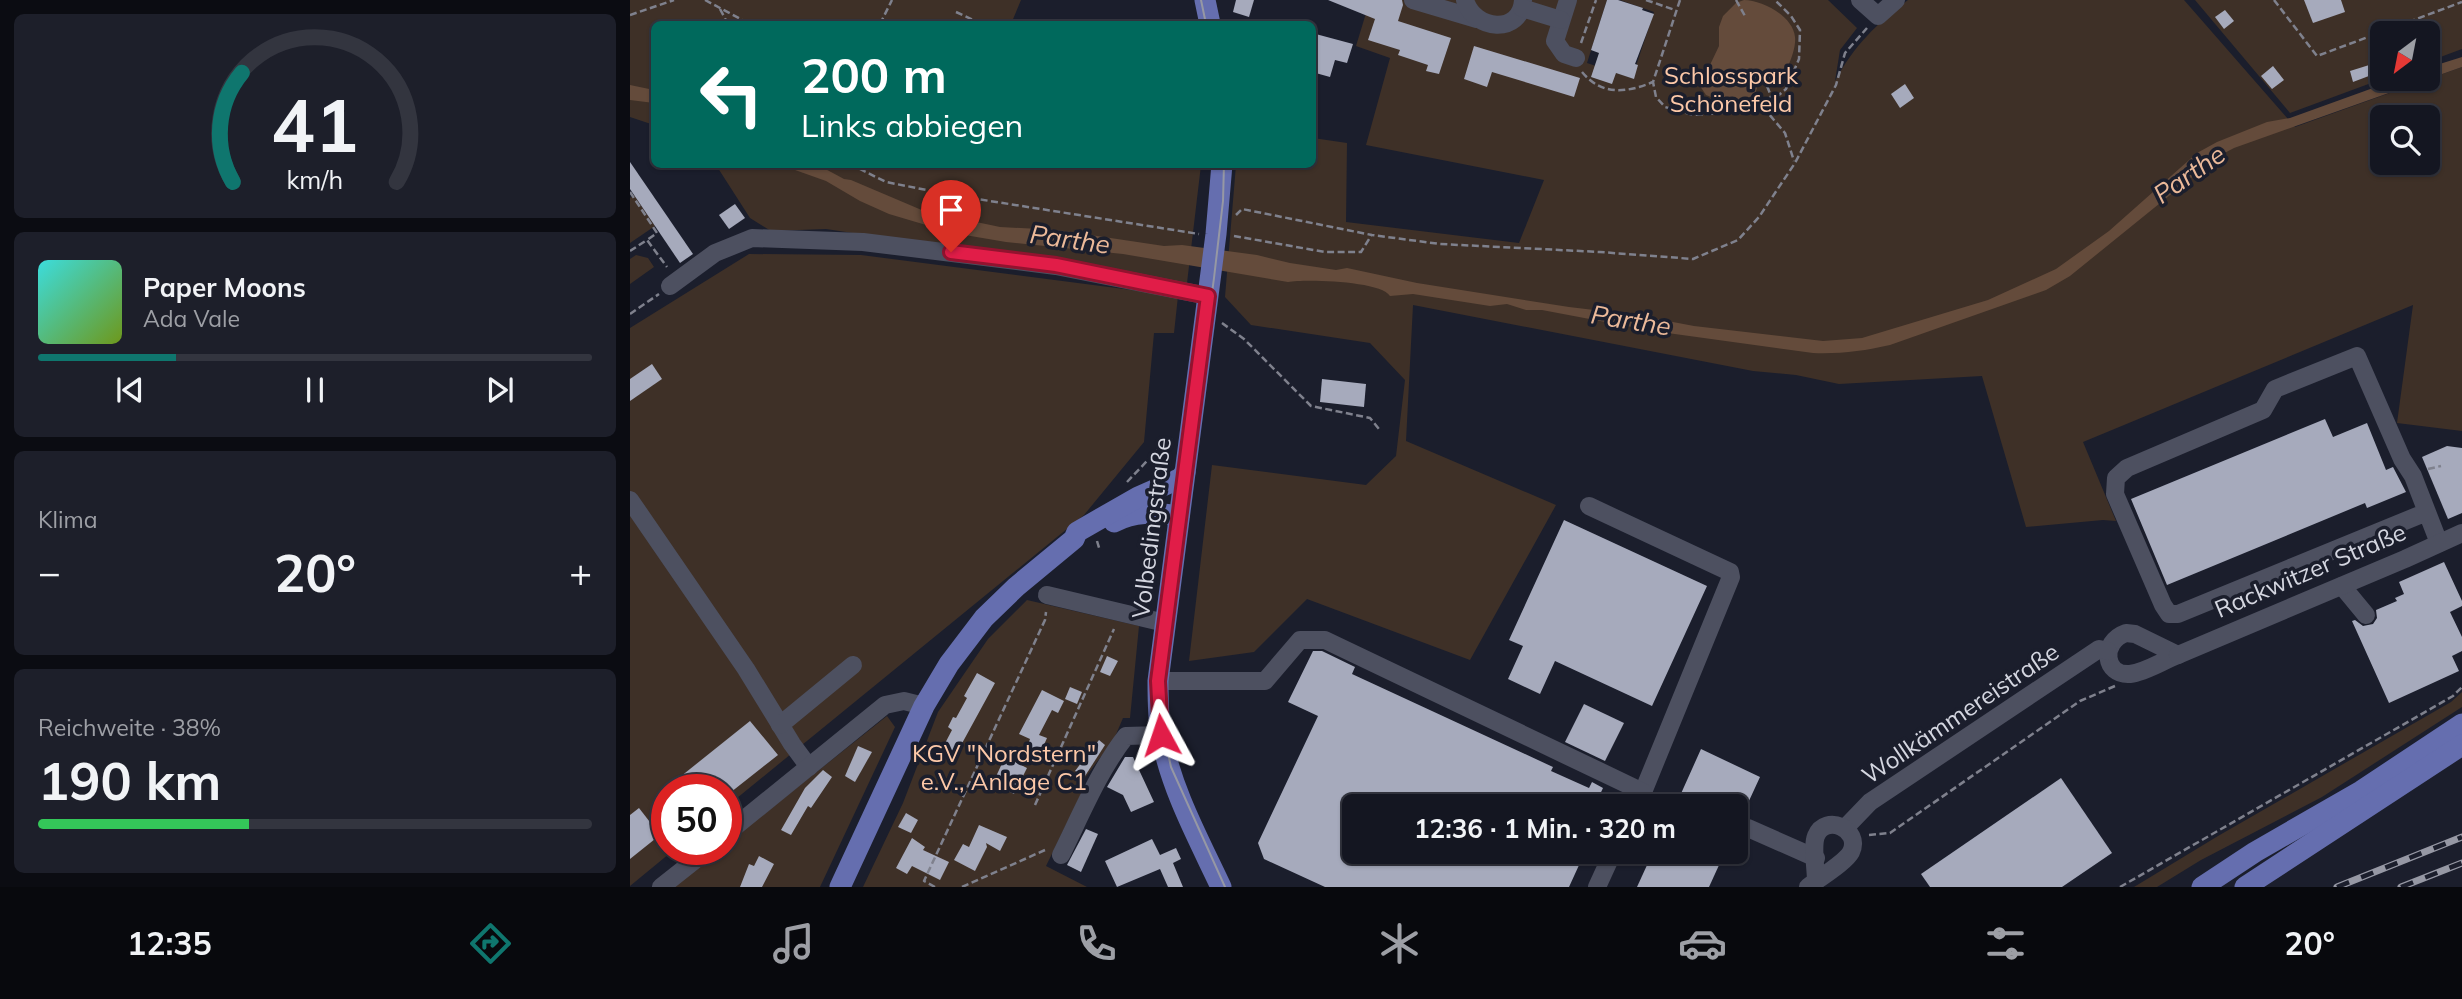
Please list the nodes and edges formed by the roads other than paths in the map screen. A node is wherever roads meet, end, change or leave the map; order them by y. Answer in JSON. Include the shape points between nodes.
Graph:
{"nodes":[{"id":1,"x":1205,"y":0,"type":"edge"},
{"id":2,"x":1415,"y":0,"type":"edge"},
{"id":3,"x":1465,"y":0,"type":"edge"},
{"id":4,"x":1568,"y":0,"type":"edge"},
{"id":5,"x":1860,"y":0,"type":"edge"},
{"id":6,"x":1896,"y":0,"type":"edge"},
{"id":7,"x":1522,"y":4,"type":"edge"},
{"id":8,"x":1477,"y":19,"type":"junction"},
{"id":9,"x":1561,"y":20,"type":"junction"},
{"id":10,"x":1209,"y":21,"type":"edge"},
{"id":11,"x":1576,"y":58,"type":"road end"},
{"id":12,"x":1222,"y":168,"type":"edge"},
{"id":13,"x":674,"y":283,"type":"road end"},
{"id":14,"x":1208,"y":295,"type":"junction"},
{"id":15,"x":1185,"y":472,"type":"junction"},
{"id":16,"x":630,"y":500,"type":"edge"},
{"id":17,"x":1589,"y":506,"type":"dead end"},
{"id":18,"x":2427,"y":512,"type":"junction"},
{"id":19,"x":1179,"y":516,"type":"junction"},
{"id":20,"x":2462,"y":533,"type":"edge"},
{"id":21,"x":1074,"y":539,"type":"junction"},
{"id":22,"x":2439,"y":544,"type":"junction"},
{"id":23,"x":2343,"y":586,"type":"junction"},
{"id":24,"x":1047,"y":599,"type":"road end"},
{"id":25,"x":2366,"y":615,"type":"dead end"},
{"id":26,"x":1165,"y":622,"type":"junction"},
{"id":27,"x":2108,"y":651,"type":"junction"},
{"id":28,"x":2178,"y":654,"type":"junction"},
{"id":29,"x":853,"y":665,"type":"dead end"},
{"id":30,"x":1158,"y":681,"type":"junction"},
{"id":31,"x":924,"y":706,"type":"junction"},
{"id":32,"x":2462,"y":724,"type":"edge"},
{"id":33,"x":779,"y":725,"type":"junction"},
{"id":34,"x":1161,"y":735,"type":"junction"},
{"id":35,"x":2462,"y":745,"type":"edge"},
{"id":36,"x":809,"y":767,"type":"junction"},
{"id":37,"x":1629,"y":794,"type":"edge"},
{"id":38,"x":1641,"y":794,"type":"edge"},
{"id":39,"x":742,"y":821,"type":"edge"},
{"id":40,"x":1748,"y":828,"type":"dead end"},
{"id":41,"x":1848,"y":833,"type":"junction"},
{"id":42,"x":1061,"y":855,"type":"road end"},
{"id":43,"x":1815,"y":858,"type":"junction"},
{"id":44,"x":1608,"y":864,"type":"edge"},
{"id":45,"x":689,"y":865,"type":"edge"},
{"id":46,"x":1812,"y":884,"type":"edge"},
{"id":47,"x":662,"y":887,"type":"edge"},
{"id":48,"x":840,"y":887,"type":"edge"},
{"id":49,"x":1221,"y":887,"type":"edge"},
{"id":50,"x":1597,"y":887,"type":"edge"},
{"id":51,"x":2202,"y":887,"type":"edge"},
{"id":52,"x":2245,"y":887,"type":"edge"}],
"edges":[{"from":1,"to":10,"type":"main road"},
{"from":2,"to":8,"type":"street"},
{"from":3,"to":8,"type":"street"},
{"from":4,"to":9,"type":"street"},
{"from":5,"to":6,"type":"street","via":[[1878,16]]},
{"from":7,"to":8,"type":"street","via":[[1513,19],[1500,25]]},
{"from":7,"to":9,"type":"street"},
{"from":9,"to":11,"type":"street","via":[[1557,46]]},
{"from":12,"to":14,"type":"main road","name":"Volbedingstraße"},
{"from":13,"to":14,"type":"street","via":[[715,254],[752,238],[863,242],[1056,265]]},
{"from":14,"to":15,"type":"main road","name":"Volbedingstraße"},
{"from":15,"to":19,"type":"main road","name":"Volbedingstraße"},
{"from":15,"to":21,"type":"main road","via":[[1085,527]]},
{"from":16,"to":33,"type":"street"},
{"from":17,"to":38,"type":"street","via":[[1730,572],[1731,577]]},
{"from":18,"to":18,"type":"street","via":[[2357,356],[2275,389],[2263,410],[2127,468],[2116,478],[2115,494],[2169,614]]},
{"from":18,"to":22,"type":"street"},
{"from":19,"to":21,"type":"main road","via":[[1133,513],[1083,539]]},
{"from":19,"to":26,"type":"main road","name":"Volbedingstraße"},
{"from":20,"to":22,"type":"street","name":"Rackwitzer Straße"},
{"from":21,"to":31,"type":"main road","via":[[984,618]]},
{"from":22,"to":23,"type":"street","name":"Rackwitzer Straße"},
{"from":23,"to":25,"type":"street"},
{"from":23,"to":28,"type":"street","name":"Rackwitzer Straße"},
{"from":24,"to":26,"type":"street"},
{"from":26,"to":30,"type":"main road","name":"Volbedingstraße"},
{"from":27,"to":28,"type":"street","via":[[2111,642],[2126,634]]},
{"from":27,"to":28,"type":"street","name":"Rackwitzer Straße","via":[[2113,667],[2130,674]]},
{"from":27,"to":41,"type":"street","name":"Wollkämmereistraße","via":[[2099,649],[1870,802]]},
{"from":29,"to":33,"type":"street"},
{"from":30,"to":34,"type":"main road","name":"Volbedingstraße"},
{"from":30,"to":37,"type":"street","via":[[1265,681],[1300,640],[1325,640]]},
{"from":31,"to":36,"type":"street","via":[[904,701],[885,705]]},
{"from":31,"to":48,"type":"main road"},
{"from":32,"to":51,"type":"main road","via":[[2361,792]]},
{"from":33,"to":36,"type":"street"},
{"from":34,"to":42,"type":"street","via":[[1126,736],[1095,785]]},
{"from":34,"to":49,"type":"main road","name":"Volbedingstraße","via":[[1178,796]]},
{"from":35,"to":52,"type":"main road"},
{"from":36,"to":39,"type":"street"},
{"from":40,"to":43,"type":"street"},
{"from":41,"to":43,"type":"street","name":"Wollkämmereistraße","via":[[1838,825],[1821,828],[1814,843]]},
{"from":41,"to":46,"type":"street","name":"Wollkämmereistraße","via":[[1851,852]]},
{"from":43,"to":46,"type":"street","name":"Wollkämmereistraße"},
{"from":44,"to":50,"type":"street"},
{"from":45,"to":47,"type":"street"}]}
